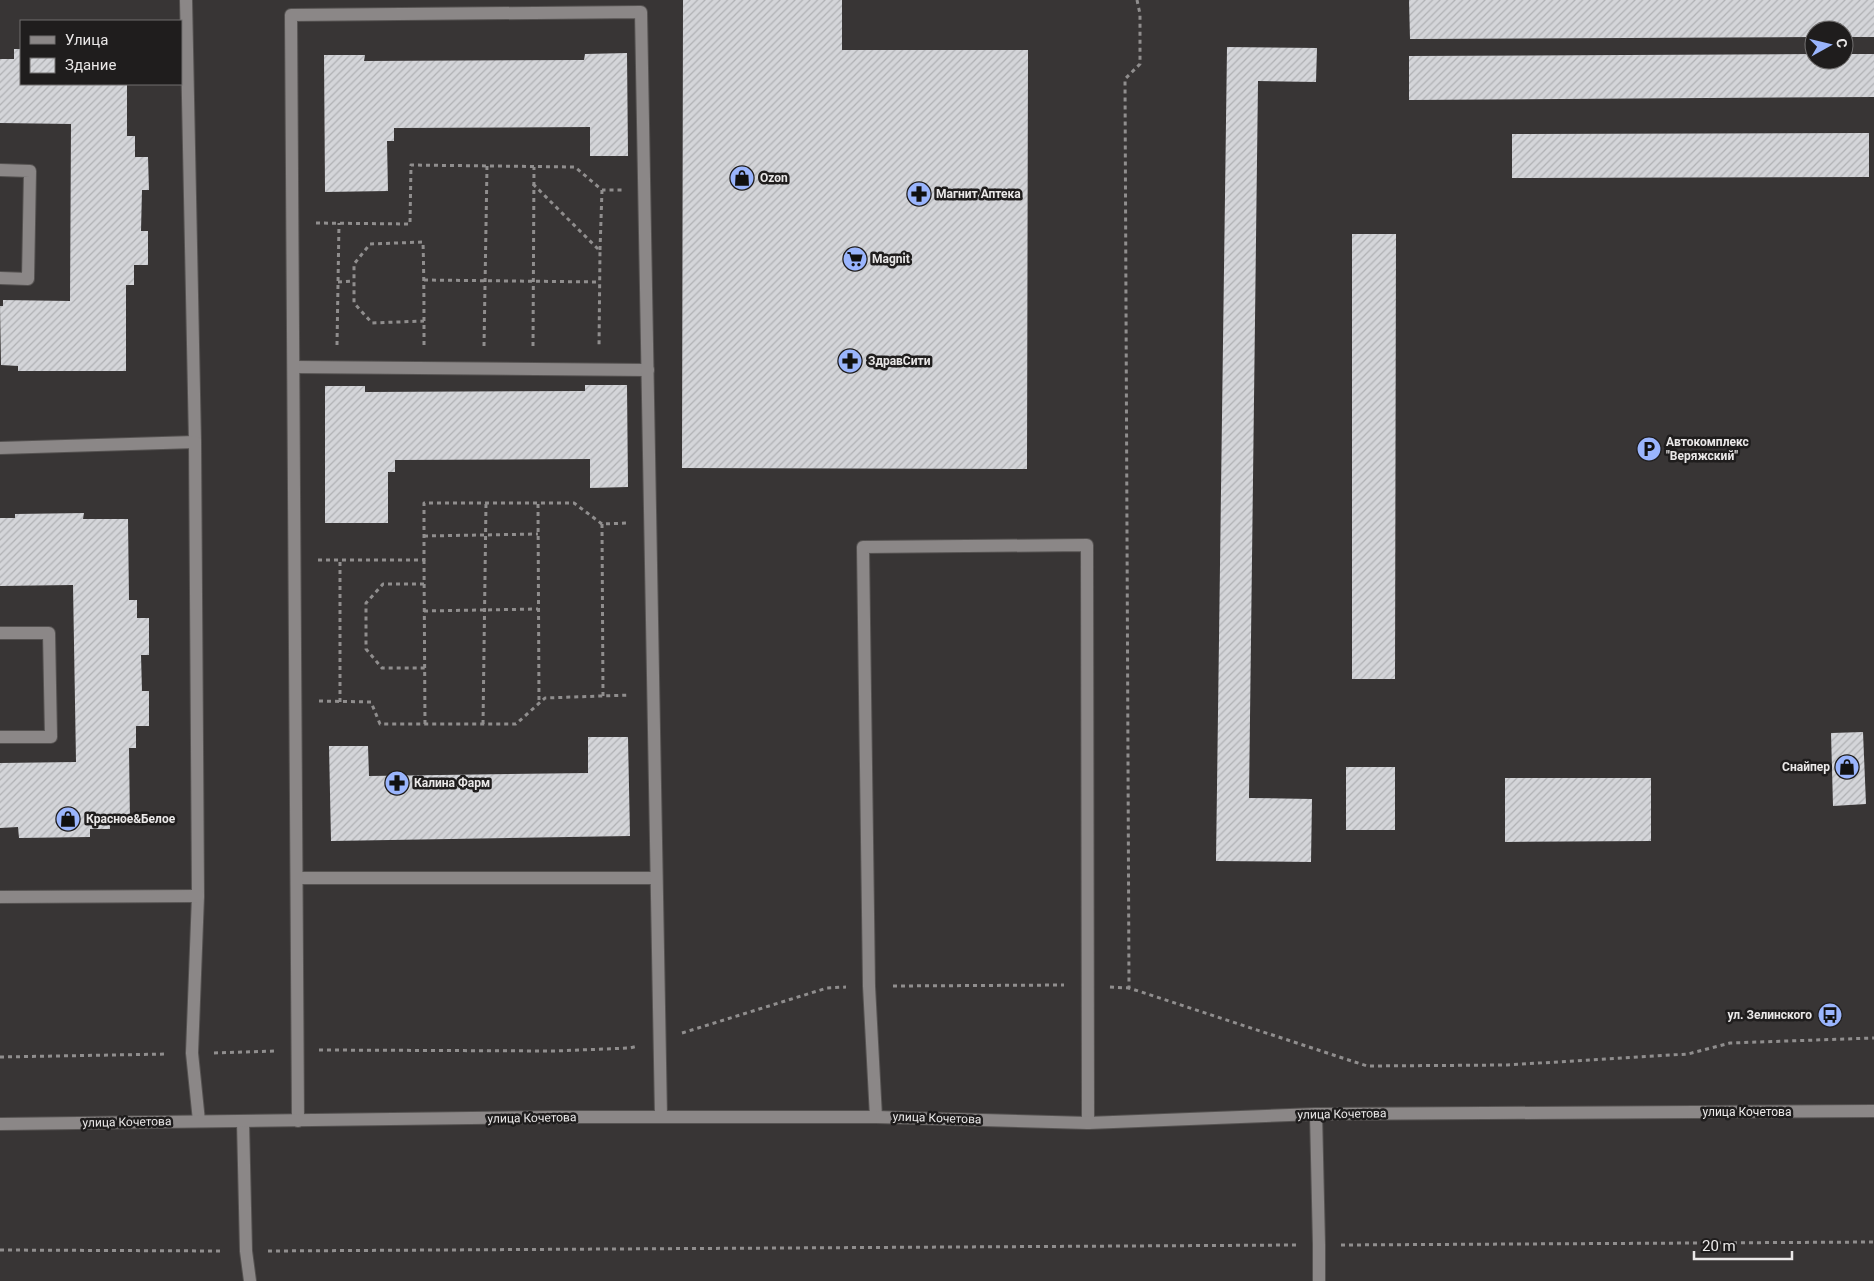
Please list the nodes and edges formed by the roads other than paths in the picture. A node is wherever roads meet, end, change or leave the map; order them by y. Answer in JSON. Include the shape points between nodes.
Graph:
{"nodes":[{"id":1,"x":186,"y":0,"type":"edge"},
{"id":2,"x":0,"y":170,"type":"edge"},
{"id":3,"x":0,"y":278,"type":"edge"},
{"id":4,"x":294,"y":367,"type":"junction"},
{"id":5,"x":648,"y":370,"type":"junction"},
{"id":6,"x":194,"y":442,"type":"junction"},
{"id":7,"x":0,"y":448,"type":"edge"},
{"id":8,"x":0,"y":633,"type":"edge"},
{"id":9,"x":0,"y":737,"type":"edge"},
{"id":10,"x":297,"y":878,"type":"junction"},
{"id":11,"x":656,"y":878,"type":"junction"},
{"id":12,"x":198,"y":896,"type":"junction"},
{"id":13,"x":0,"y":897,"type":"edge"},
{"id":14,"x":1874,"y":1111,"type":"edge"},
{"id":15,"x":1316,"y":1114,"type":"junction"},
{"id":16,"x":661,"y":1117,"type":"junction"},
{"id":17,"x":876,"y":1117,"type":"junction"},
{"id":18,"x":199,"y":1121,"type":"junction"},
{"id":19,"x":298,"y":1121,"type":"junction"},
{"id":20,"x":243,"y":1122,"type":"junction"},
{"id":21,"x":1088,"y":1123,"type":"junction"},
{"id":22,"x":0,"y":1124,"type":"edge"},
{"id":23,"x":250,"y":1281,"type":"edge"},
{"id":24,"x":1319,"y":1281,"type":"edge"}],
"edges":[{"from":1,"to":6,"type":"main road"},
{"from":2,"to":3,"type":"main road","via":[[30,171],[28,279]]},
{"from":4,"to":5,"type":"main road"},
{"from":4,"to":5,"type":"main road","via":[[291,15],[641,12]]},
{"from":4,"to":10,"type":"main road"},
{"from":5,"to":11,"type":"main road"},
{"from":6,"to":7,"type":"main road"},
{"from":6,"to":12,"type":"main road"},
{"from":8,"to":9,"type":"main road","via":[[50,633],[51,737]]},
{"from":10,"to":11,"type":"main road"},
{"from":10,"to":19,"type":"main road"},
{"from":11,"to":16,"type":"main road"},
{"from":12,"to":13,"type":"main road"},
{"from":12,"to":18,"type":"main road","via":[[192,1053]]},
{"from":14,"to":15,"type":"main road","name":"улица Кочетова"},
{"from":15,"to":21,"type":"main road","name":"улица Кочетова"},
{"from":15,"to":24,"type":"main road"},
{"from":16,"to":17,"type":"main road","name":"улица Кочетова"},
{"from":16,"to":19,"type":"main road","name":"улица Кочетова"},
{"from":17,"to":21,"type":"main road","name":"улица Кочетова"},
{"from":17,"to":21,"type":"main road","via":[[869,986],[863,547],[1087,545]]},
{"from":18,"to":20,"type":"main road","name":"улица Кочетова"},
{"from":18,"to":22,"type":"main road","name":"улица Кочетова"},
{"from":19,"to":20,"type":"main road","name":"улица Кочетова"},
{"from":20,"to":23,"type":"main road","via":[[246,1251]]}]}
